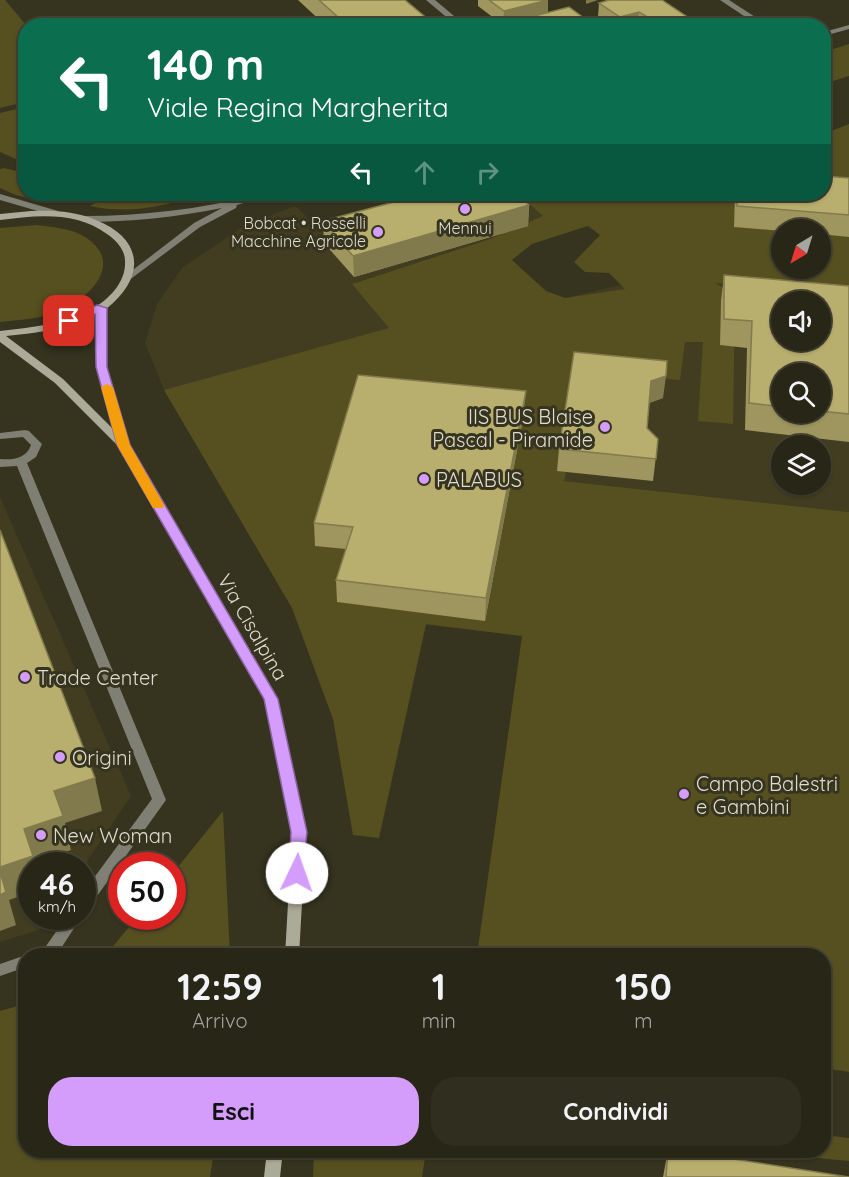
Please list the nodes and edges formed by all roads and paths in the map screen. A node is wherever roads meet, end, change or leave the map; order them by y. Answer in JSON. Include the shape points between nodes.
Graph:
{"nodes":[{"id":1,"x":430,"y":0,"type":"edge"},
{"id":2,"x":724,"y":0,"type":"edge"},
{"id":3,"x":452,"y":18,"type":"edge"},
{"id":4,"x":752,"y":18,"type":"edge"},
{"id":5,"x":849,"y":27,"type":"edge"},
{"id":6,"x":831,"y":32,"type":"edge"},
{"id":7,"x":0,"y":197,"type":"edge"},
{"id":8,"x":243,"y":201,"type":"joint"},
{"id":9,"x":55,"y":213,"type":"junction"},
{"id":10,"x":0,"y":217,"type":"edge"},
{"id":11,"x":84,"y":219,"type":"junction"},
{"id":12,"x":128,"y":278,"type":"junction"},
{"id":13,"x":101,"y":308,"type":"junction"},
{"id":14,"x":0,"y":336,"type":"edge"},
{"id":15,"x":1,"y":435,"type":"edge"},
{"id":16,"x":123,"y":445,"type":"junction"},
{"id":17,"x":21,"y":462,"type":"junction"},
{"id":18,"x":0,"y":463,"type":"edge"},
{"id":19,"x":96,"y":887,"type":"edge"},
{"id":20,"x":65,"y":930,"type":"edge"},
{"id":21,"x":53,"y":948,"type":"edge"},
{"id":22,"x":292,"y":948,"type":"edge"},
{"id":23,"x":18,"y":964,"type":"edge"},
{"id":24,"x":0,"y":970,"type":"edge"},
{"id":25,"x":274,"y":1158,"type":"edge"},
{"id":26,"x":272,"y":1177,"type":"edge"}],
"edges":[{"from":1,"to":3,"type":"street"},
{"from":2,"to":4,"type":"street"},
{"from":5,"to":6,"type":"street"},
{"from":7,"to":9,"type":"street"},
{"from":8,"to":11,"type":"street","via":[[130,220]]},
{"from":8,"to":12,"type":"street","via":[[197,225]]},
{"from":9,"to":10,"type":"main road"},
{"from":9,"to":11,"type":"main road"},
{"from":11,"to":12,"type":"main road","via":[[108,229],[124,243],[131,260]]},
{"from":12,"to":13,"type":"main road"},
{"from":13,"to":14,"type":"main road","via":[[54,328]]},
{"from":13,"to":16,"type":"main road","name":"Via Cisalpina","via":[[102,367]]},
{"from":14,"to":16,"type":"main road","name":"Via Cisalpina","via":[[59,381]]},
{"from":15,"to":17,"type":"street","via":[[25,433],[35,440],[33,454]]},
{"from":16,"to":22,"type":"main road","name":"Via Cisalpina","via":[[271,699],[299,832]]},
{"from":17,"to":18,"type":"street"},
{"from":17,"to":19,"type":"street","via":[[159,800]]},
{"from":20,"to":21,"type":"street"},
{"from":23,"to":24,"type":"street"},
{"from":25,"to":26,"type":"main road"}]}
